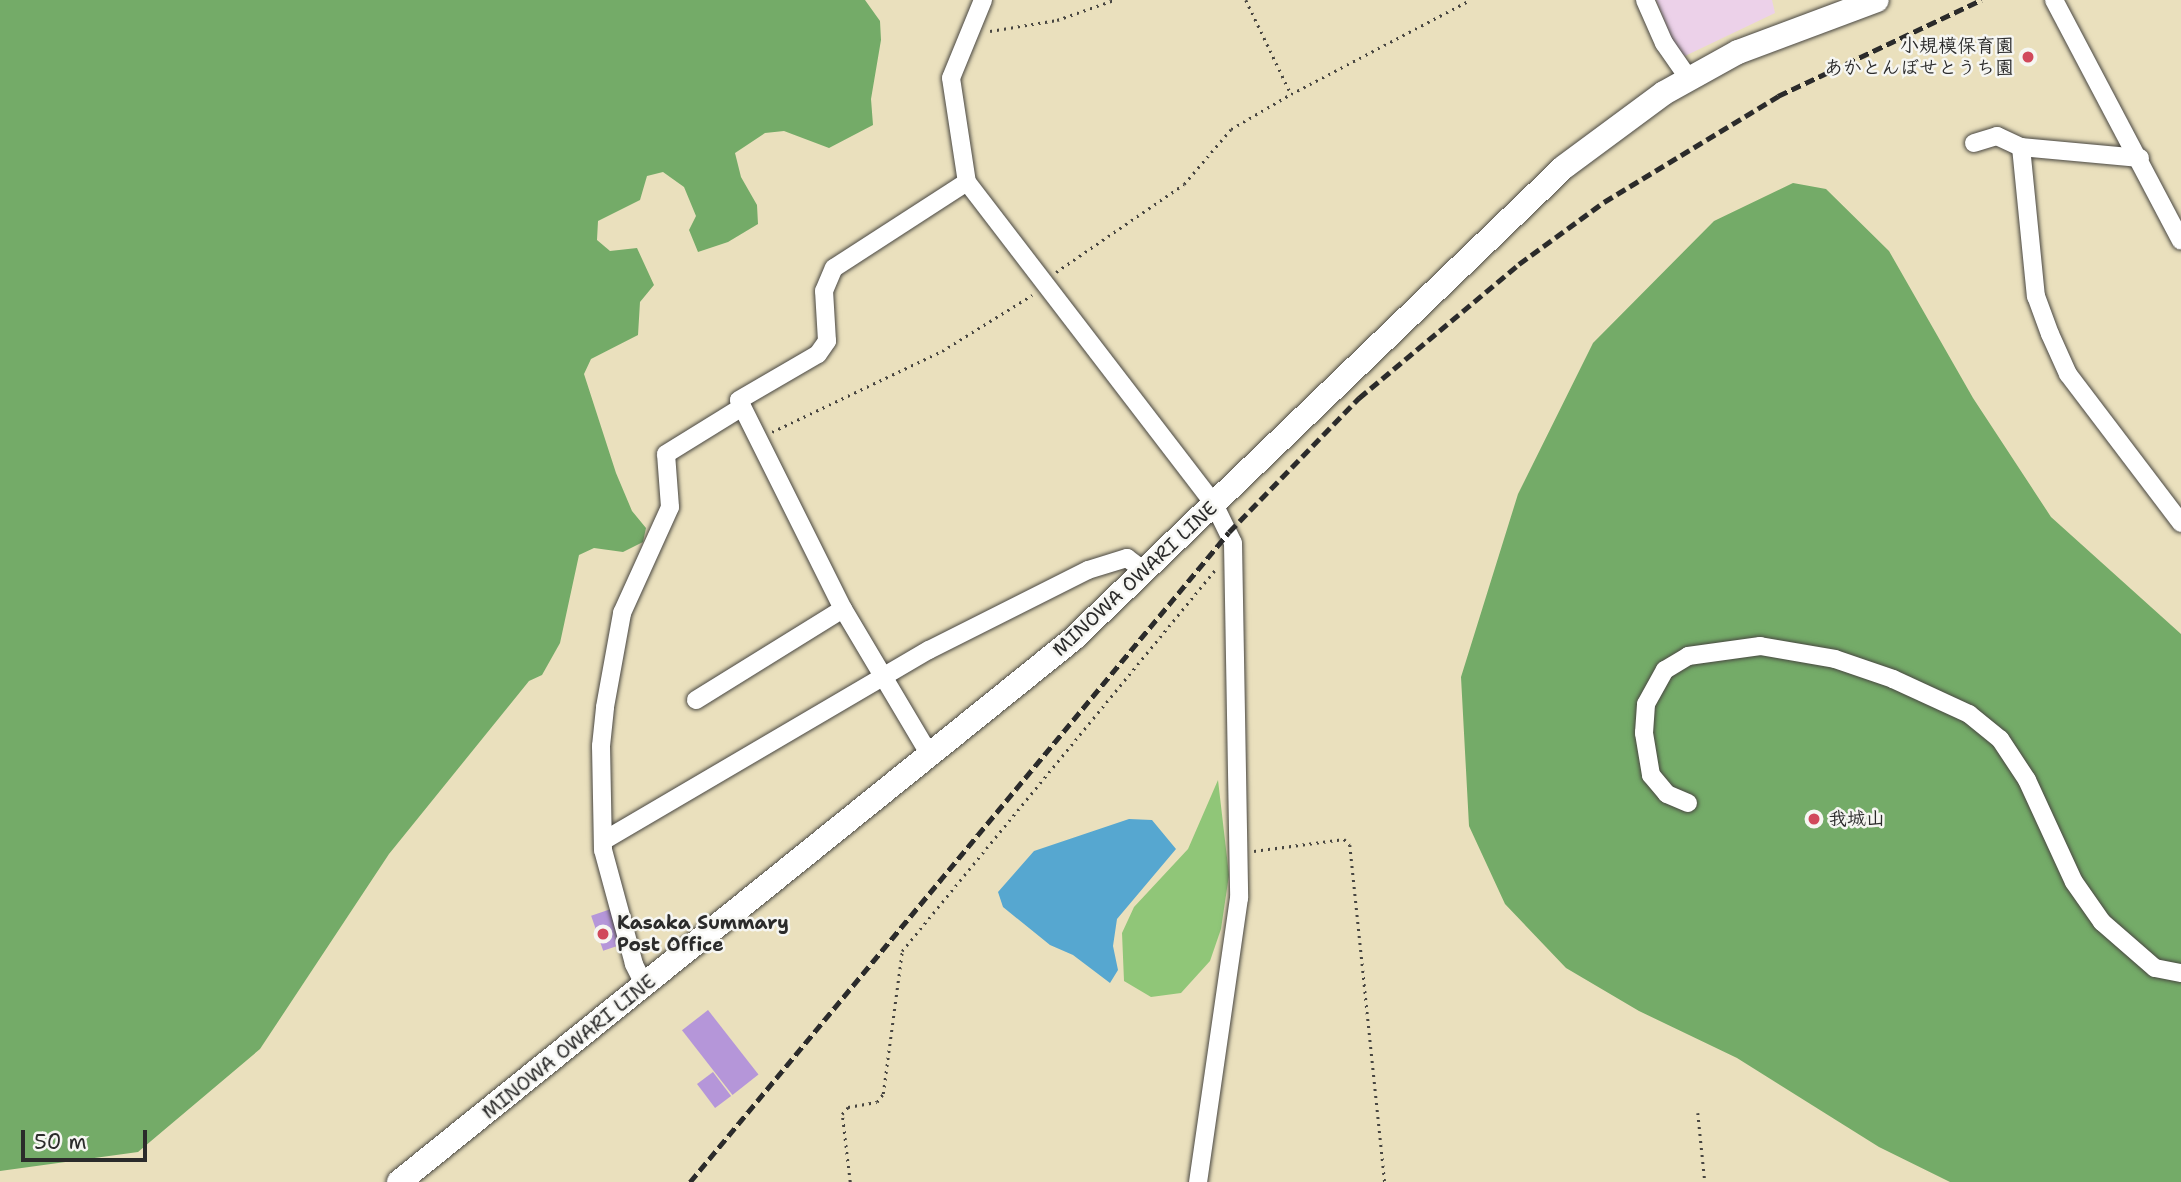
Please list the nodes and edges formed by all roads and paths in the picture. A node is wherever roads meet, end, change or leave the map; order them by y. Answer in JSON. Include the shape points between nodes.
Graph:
{"nodes":[{"id":1,"x":983,"y":0,"type":"edge"},
{"id":2,"x":1114,"y":0,"type":"edge"},
{"id":3,"x":1247,"y":0,"type":"edge"},
{"id":4,"x":1470,"y":0,"type":"edge"},
{"id":5,"x":1645,"y":0,"type":"edge"},
{"id":6,"x":1877,"y":0,"type":"edge"},
{"id":7,"x":2054,"y":0,"type":"edge"},
{"id":8,"x":973,"y":28,"type":"junction"},
{"id":9,"x":1689,"y":79,"type":"junction"},
{"id":10,"x":1291,"y":94,"type":"junction"},
{"id":11,"x":1974,"y":143,"type":"dead end"},
{"id":12,"x":2021,"y":147,"type":"junction"},
{"id":13,"x":2140,"y":158,"type":"junction"},
{"id":14,"x":967,"y":182,"type":"junction"},
{"id":15,"x":2181,"y":241,"type":"edge"},
{"id":16,"x":1042,"y":282,"type":"junction"},
{"id":17,"x":742,"y":407,"type":"junction"},
{"id":18,"x":760,"y":438,"type":"junction"},
{"id":19,"x":1214,"y":505,"type":"junction"},
{"id":20,"x":2181,"y":523,"type":"edge"},
{"id":21,"x":1234,"y":556,"type":"junction"},
{"id":22,"x":1144,"y":571,"type":"junction"},
{"id":23,"x":843,"y":608,"type":"junction"},
{"id":24,"x":881,"y":678,"type":"junction"},
{"id":25,"x":696,"y":700,"type":"dead end"},
{"id":26,"x":932,"y":757,"type":"junction"},
{"id":27,"x":1688,"y":803,"type":"dead end"},
{"id":28,"x":603,"y":841,"type":"junction"},
{"id":29,"x":1240,"y":850,"type":"junction"},
{"id":30,"x":2181,"y":973,"type":"edge"},
{"id":31,"x":645,"y":986,"type":"junction"},
{"id":32,"x":1698,"y":1113,"type":"dead end"},
{"id":33,"x":399,"y":1182,"type":"edge"},
{"id":34,"x":850,"y":1182,"type":"edge"},
{"id":35,"x":1198,"y":1182,"type":"edge"},
{"id":36,"x":1385,"y":1182,"type":"edge"},
{"id":37,"x":1705,"y":1182,"type":"edge"}],
"edges":[{"from":1,"to":8,"type":"street"},
{"from":2,"to":8,"type":"path","via":[[1057,20],[990,31]]},
{"from":3,"to":10,"type":"path"},
{"from":4,"to":10,"type":"path"},
{"from":5,"to":9,"type":"street","via":[[1664,43]]},
{"from":6,"to":9,"type":"main road","name":"MINOWA OWARI LINE","via":[[1738,52]]},
{"from":7,"to":13,"type":"street"},
{"from":8,"to":14,"type":"street","via":[[951,78]]},
{"from":9,"to":19,"type":"main road","name":"MINOWA OWARI LINE","via":[[1564,167]]},
{"from":10,"to":16,"type":"path","via":[[1231,129],[1184,184]]},
{"from":11,"to":12,"type":"street","via":[[1997,136]]},
{"from":12,"to":13,"type":"street","via":[[2049,146]]},
{"from":12,"to":20,"type":"street","via":[[2036,296],[2050,334],[2068,374]]},
{"from":13,"to":15,"type":"street"},
{"from":14,"to":16,"type":"street"},
{"from":14,"to":17,"type":"street","via":[[834,268],[824,291],[827,341],[818,354],[793,371],[739,400]]},
{"from":16,"to":18,"type":"path","via":[[1040,290],[942,351]]},
{"from":16,"to":19,"type":"street"},
{"from":17,"to":18,"type":"street"},
{"from":17,"to":28,"type":"street","via":[[666,454],[670,508],[622,613],[605,707]]},
{"from":18,"to":23,"type":"street"},
{"from":19,"to":21,"type":"street","via":[[1233,543]]},
{"from":19,"to":22,"type":"main road","name":"MINOWA OWARI LINE"},
{"from":21,"to":29,"type":"street"},
{"from":21,"to":34,"type":"path","via":[[1219,565],[905,945],[895,981],[883,1094],[877,1102],[848,1107],[842,1114]]},
{"from":22,"to":24,"type":"street","via":[[1127,558],[1088,570]]},
{"from":22,"to":26,"type":"main road","name":"MINOWA OWARI LINE","via":[[1072,640]]},
{"from":23,"to":24,"type":"street"},
{"from":23,"to":25,"type":"street"},
{"from":24,"to":26,"type":"street"},
{"from":24,"to":28,"type":"street"},
{"from":26,"to":31,"type":"main road","name":"MINOWA OWARI LINE"},
{"from":27,"to":30,"type":"street","via":[[1667,794],[1651,775],[1644,733],[1646,705],[1665,670],[1688,656],[1760,646],[1835,659],[1893,679],[1969,714],[2000,739],[2027,780],[2074,882],[2102,922],[2155,968]]},
{"from":28,"to":31,"type":"street","via":[[607,877]]},
{"from":29,"to":35,"type":"street","via":[[1231,965]]},
{"from":29,"to":36,"type":"path","via":[[1344,839],[1350,845]]},
{"from":31,"to":33,"type":"main road","name":"MINOWA OWARI LINE"},
{"from":32,"to":37,"type":"path"}]}
